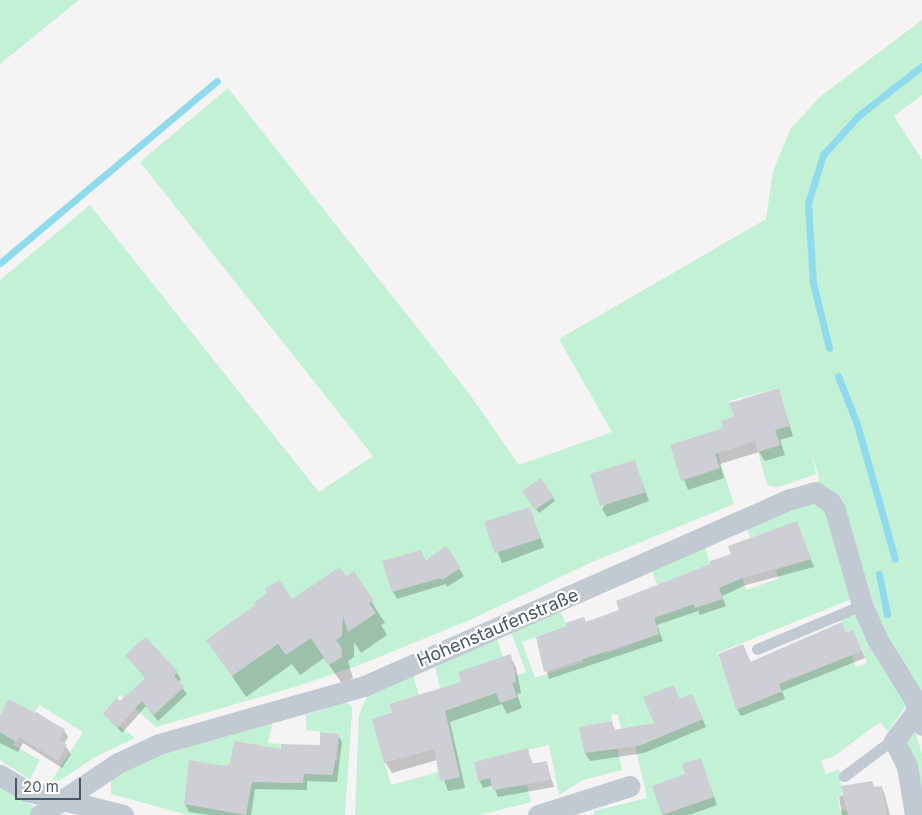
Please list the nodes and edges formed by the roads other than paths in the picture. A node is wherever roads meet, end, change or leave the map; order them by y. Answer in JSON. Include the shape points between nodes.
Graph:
{"nodes":[{"id":1,"x":862,"y":605,"type":"junction"},
{"id":2,"x":757,"y":648,"type":"dead end"},
{"id":3,"x":920,"y":718,"type":"edge"},
{"id":4,"x":895,"y":738,"type":"junction"},
{"id":5,"x":0,"y":774,"type":"edge"},
{"id":6,"x":844,"y":776,"type":"dead end"},
{"id":7,"x":630,"y":786,"type":"dead end"},
{"id":8,"x":62,"y":800,"type":"junction"},
{"id":9,"x":40,"y":815,"type":"edge"},
{"id":10,"x":123,"y":815,"type":"edge"},
{"id":11,"x":538,"y":815,"type":"edge"},
{"id":12,"x":915,"y":815,"type":"edge"}],
"edges":[{"from":1,"to":2,"type":"lane"},
{"from":1,"to":3,"type":"street","name":"Hohenstaufenstraße"},
{"from":1,"to":8,"type":"street","name":"Hohenstaufenstraße","via":[[835,510],[830,502],[814,492],[791,498],[364,686],[159,744],[118,763]]},
{"from":3,"to":4,"type":"street"},
{"from":4,"to":6,"type":"lane"},
{"from":4,"to":12,"type":"street","via":[[906,766]]},
{"from":5,"to":8,"type":"street","via":[[27,791]]},
{"from":7,"to":11,"type":"street"},
{"from":8,"to":9,"type":"street"},
{"from":8,"to":10,"type":"street"}]}
